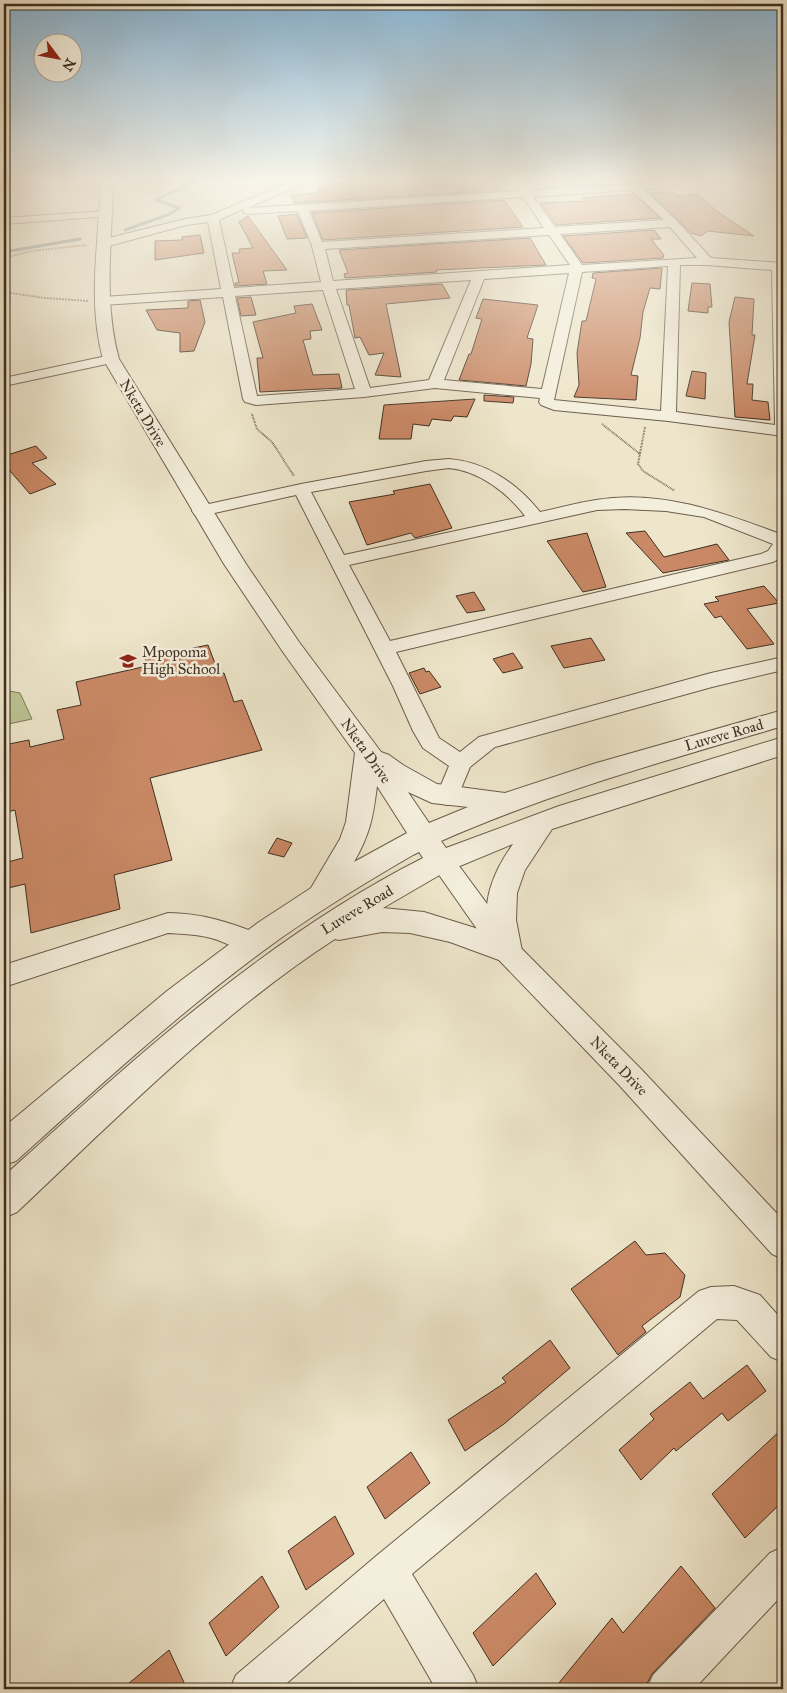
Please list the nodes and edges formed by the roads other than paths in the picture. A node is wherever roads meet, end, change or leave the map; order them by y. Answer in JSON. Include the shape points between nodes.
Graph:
{"nodes":[{"id":1,"x":104,"y":260,"type":"edge"},
{"id":2,"x":221,"y":260,"type":"edge"},
{"id":3,"x":322,"y":260,"type":"edge"},
{"id":4,"x":572,"y":260,"type":"edge"},
{"id":5,"x":707,"y":261,"type":"joint"},
{"id":6,"x":674,"y":262,"type":"junction"},
{"id":7,"x":781,"y":266,"type":"edge"},
{"id":8,"x":577,"y":267,"type":"junction"},
{"id":9,"x":479,"y":275,"type":"junction"},
{"id":10,"x":328,"y":285,"type":"junction"},
{"id":11,"x":227,"y":292,"type":"junction"},
{"id":12,"x":103,"y":302,"type":"junction"},
{"id":13,"x":111,"y":359,"type":"junction"},
{"id":14,"x":4,"y":382,"type":"edge"},
{"id":15,"x":435,"y":384,"type":"junction"},
{"id":16,"x":364,"y":393,"type":"junction"},
{"id":17,"x":547,"y":394,"type":"junction"},
{"id":18,"x":668,"y":416,"type":"junction"},
{"id":19,"x":783,"y":431,"type":"edge"},
{"id":20,"x":301,"y":489,"type":"junction"},
{"id":21,"x":201,"y":510,"type":"junction"},
{"id":22,"x":536,"y":519,"type":"junction"},
{"id":23,"x":783,"y":542,"type":"edge"},
{"id":24,"x":338,"y":562,"type":"junction"},
{"id":25,"x":383,"y":649,"type":"junction"},
{"id":26,"x":783,"y":664,"type":"edge"},
{"id":27,"x":783,"y":718,"type":"edge"},
{"id":28,"x":783,"y":746,"type":"edge"},
{"id":29,"x":368,"y":752,"type":"junction"},
{"id":30,"x":461,"y":763,"type":"junction"},
{"id":31,"x":447,"y":796,"type":"junction"},
{"id":32,"x":506,"y":802,"type":"junction"},
{"id":33,"x":544,"y":822,"type":"junction"},
{"id":34,"x":424,"y":837,"type":"junction"},
{"id":35,"x":442,"y":862,"type":"junction"},
{"id":36,"x":321,"y":895,"type":"junction"},
{"id":37,"x":320,"y":932,"type":"junction"},
{"id":38,"x":253,"y":943,"type":"junction"},
{"id":39,"x":507,"y":951,"type":"junction"},
{"id":40,"x":4,"y":976,"type":"edge"},
{"id":41,"x":4,"y":1149,"type":"edge"},
{"id":42,"x":4,"y":1200,"type":"edge"},
{"id":43,"x":783,"y":1242,"type":"edge"},
{"id":44,"x":783,"y":1345,"type":"edge"},
{"id":45,"x":783,"y":1566,"type":"edge"},
{"id":46,"x":388,"y":1570,"type":"junction"},
{"id":47,"x":250,"y":1689,"type":"edge"},
{"id":48,"x":459,"y":1689,"type":"edge"},
{"id":49,"x":667,"y":1689,"type":"edge"}],
"edges":[{"from":1,"to":12,"type":"street","name":"Nketa Drive"},
{"from":2,"to":11,"type":"street"},
{"from":3,"to":10,"type":"street"},
{"from":4,"to":8,"type":"street"},
{"from":5,"to":6,"type":"street"},
{"from":5,"to":7,"type":"street"},
{"from":6,"to":8,"type":"street"},
{"from":6,"to":18,"type":"street"},
{"from":7,"to":19,"type":"street"},
{"from":8,"to":9,"type":"street"},
{"from":8,"to":17,"type":"street"},
{"from":9,"to":10,"type":"street"},
{"from":9,"to":15,"type":"street"},
{"from":10,"to":11,"type":"street"},
{"from":10,"to":16,"type":"street"},
{"from":11,"to":12,"type":"street"},
{"from":11,"to":16,"type":"street","via":[[250,399]]},
{"from":12,"to":13,"type":"street","name":"Nketa Drive"},
{"from":13,"to":14,"type":"street"},
{"from":13,"to":21,"type":"street","name":"Nketa Drive"},
{"from":15,"to":16,"type":"street"},
{"from":15,"to":17,"type":"street"},
{"from":17,"to":18,"type":"street","via":[[546,402]]},
{"from":18,"to":19,"type":"street"},
{"from":20,"to":21,"type":"street"},
{"from":20,"to":22,"type":"street","via":[[448,463],[499,481],[525,503]]},
{"from":20,"to":24,"type":"street"},
{"from":21,"to":29,"type":"street","name":"Nketa Drive","via":[[291,646]]},
{"from":22,"to":23,"type":"street","via":[[614,503],[632,503],[708,513]]},
{"from":22,"to":24,"type":"street"},
{"from":23,"to":25,"type":"street","via":[[774,555],[767,558]]},
{"from":24,"to":25,"type":"street"},
{"from":25,"to":30,"type":"street","via":[[431,742]]},
{"from":26,"to":30,"type":"street","via":[[504,736],[487,742]]},
{"from":27,"to":32,"type":"street","name":"Luveve Road"},
{"from":28,"to":33,"type":"street","name":"Luveve Road"},
{"from":29,"to":31,"type":"street","via":[[414,784]]},
{"from":29,"to":34,"type":"street","name":"Nketa Drive"},
{"from":29,"to":36,"type":"street","via":[[359,822],[353,840]]},
{"from":30,"to":31,"type":"street"},
{"from":31,"to":32,"type":"street"},
{"from":32,"to":34,"type":"street","name":"Luveve Road"},
{"from":33,"to":35,"type":"street","name":"Luveve Road"},
{"from":33,"to":39,"type":"street","via":[[514,863],[502,890],[500,918]]},
{"from":34,"to":35,"type":"street","name":"Nketa Drive"},
{"from":34,"to":36,"type":"street","name":"Luveve Road"},
{"from":35,"to":37,"type":"street","name":"Luveve Road"},
{"from":35,"to":39,"type":"street","name":"Nketa Drive"},
{"from":36,"to":38,"type":"street","name":"Luveve Road"},
{"from":37,"to":39,"type":"street","via":[[375,921],[416,922]]},
{"from":37,"to":42,"type":"street","name":"Luveve Road","via":[[235,996],[140,1075]]},
{"from":38,"to":40,"type":"street","via":[[212,926],[168,923]]},
{"from":38,"to":41,"type":"street","name":"Luveve Road","via":[[166,1009]]},
{"from":39,"to":43,"type":"street","name":"Nketa Drive","via":[[630,1077]]},
{"from":44,"to":46,"type":"street","via":[[748,1307],[734,1302],[711,1303]]},
{"from":45,"to":49,"type":"street"},
{"from":46,"to":47,"type":"street"},
{"from":46,"to":48,"type":"street"}]}
